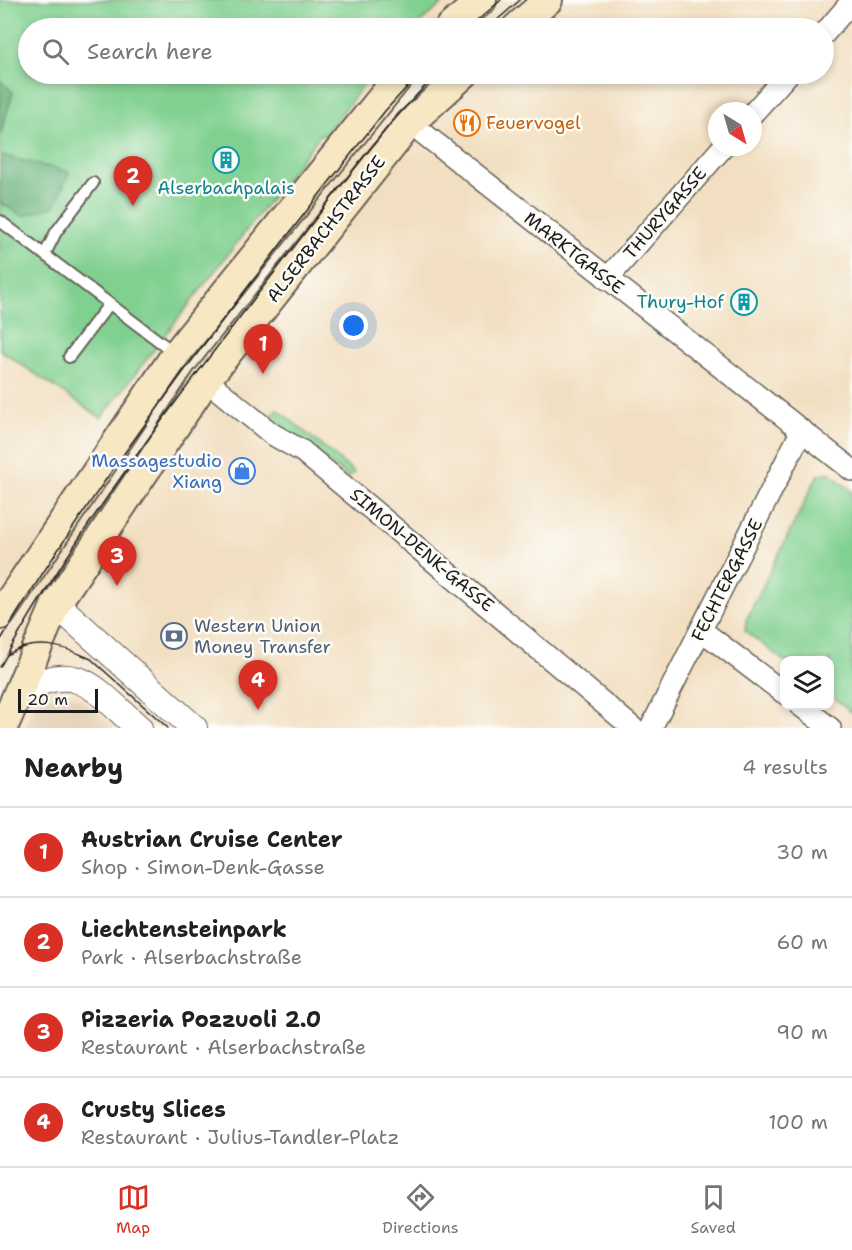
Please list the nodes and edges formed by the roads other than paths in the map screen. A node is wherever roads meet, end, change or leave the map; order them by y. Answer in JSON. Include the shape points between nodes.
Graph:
{"nodes":[{"id":1,"x":482,"y":0,"type":"edge"},
{"id":2,"x":548,"y":0,"type":"edge"},
{"id":3,"x":852,"y":1,"type":"edge"},
{"id":4,"x":460,"y":18,"type":"edge"},
{"id":5,"x":527,"y":18,"type":"edge"},
{"id":6,"x":834,"y":22,"type":"edge"},
{"id":7,"x":393,"y":84,"type":"edge"},
{"id":8,"x":453,"y":84,"type":"edge"},
{"id":9,"x":779,"y":84,"type":"edge"},
{"id":10,"x":762,"y":103,"type":"edge"},
{"id":11,"x":410,"y":123,"type":"junction"},
{"id":12,"x":715,"y":156,"type":"edge"},
{"id":13,"x":93,"y":183,"type":"dead end"},
{"id":14,"x":0,"y":221,"type":"edge"},
{"id":15,"x":45,"y":254,"type":"junction"},
{"id":16,"x":607,"y":279,"type":"junction"},
{"id":17,"x":110,"y":303,"type":"junction"},
{"id":18,"x":176,"y":354,"type":"junction"},
{"id":19,"x":69,"y":357,"type":"dead end"},
{"id":20,"x":206,"y":380,"type":"junction"},
{"id":21,"x":801,"y":432,"type":"junction"},
{"id":22,"x":852,"y":470,"type":"edge"},
{"id":23,"x":56,"y":604,"type":"junction"},
{"id":24,"x":7,"y":606,"type":"edge"},
{"id":25,"x":701,"y":630,"type":"junction"},
{"id":26,"x":780,"y":690,"type":"edge"},
{"id":27,"x":20,"y":693,"type":"junction"},
{"id":28,"x":807,"y":710,"type":"edge"},
{"id":29,"x":3,"y":728,"type":"edge"},
{"id":30,"x":139,"y":728,"type":"edge"},
{"id":31,"x":194,"y":728,"type":"edge"},
{"id":32,"x":633,"y":728,"type":"edge"},
{"id":33,"x":651,"y":728,"type":"edge"},
{"id":34,"x":830,"y":728,"type":"edge"}],
"edges":[{"from":1,"to":4,"type":"main road"},
{"from":2,"to":5,"type":"main road"},
{"from":3,"to":6,"type":"street"},
{"from":7,"to":18,"type":"main road","name":"ALSERBACHSTRASSE"},
{"from":8,"to":11,"type":"main road","name":"ALSERBACHSTRASSE"},
{"from":9,"to":10,"type":"street"},
{"from":11,"to":16,"type":"street","name":"MARKTGASSE"},
{"from":11,"to":20,"type":"main road","name":"ALSERBACHSTRASSE"},
{"from":12,"to":16,"type":"street","name":"THURYGASSE"},
{"from":13,"to":15,"type":"lane","via":[[56,232]]},
{"from":14,"to":15,"type":"lane"},
{"from":15,"to":17,"type":"lane"},
{"from":16,"to":21,"type":"street","name":"MARKTGASSE"},
{"from":17,"to":18,"type":"lane"},
{"from":17,"to":19,"type":"lane"},
{"from":18,"to":24,"type":"main road","name":"ALSERBACHSTRASSE"},
{"from":20,"to":23,"type":"main road","name":"ALSERBACHSTRASSE"},
{"from":20,"to":32,"type":"street","name":"SIMON-DENK-GASSE","via":[[272,434],[302,451]]},
{"from":21,"to":22,"type":"street","name":"MARKTGASSE"},
{"from":21,"to":25,"type":"street","name":"FECHTERGASSE"},
{"from":23,"to":24,"type":"main road","via":[[32,591]]},
{"from":23,"to":27,"type":"main road","name":"ALSERBACHSTRASSE"},
{"from":23,"to":31,"type":"street"},
{"from":25,"to":26,"type":"street"},
{"from":25,"to":33,"type":"street","name":"FECHTERGASSE"},
{"from":27,"to":29,"type":"main road","name":"ALSERBACHSTRASSE"},
{"from":27,"to":30,"type":"street","via":[[45,679],[80,679]]},
{"from":28,"to":34,"type":"street"}]}
